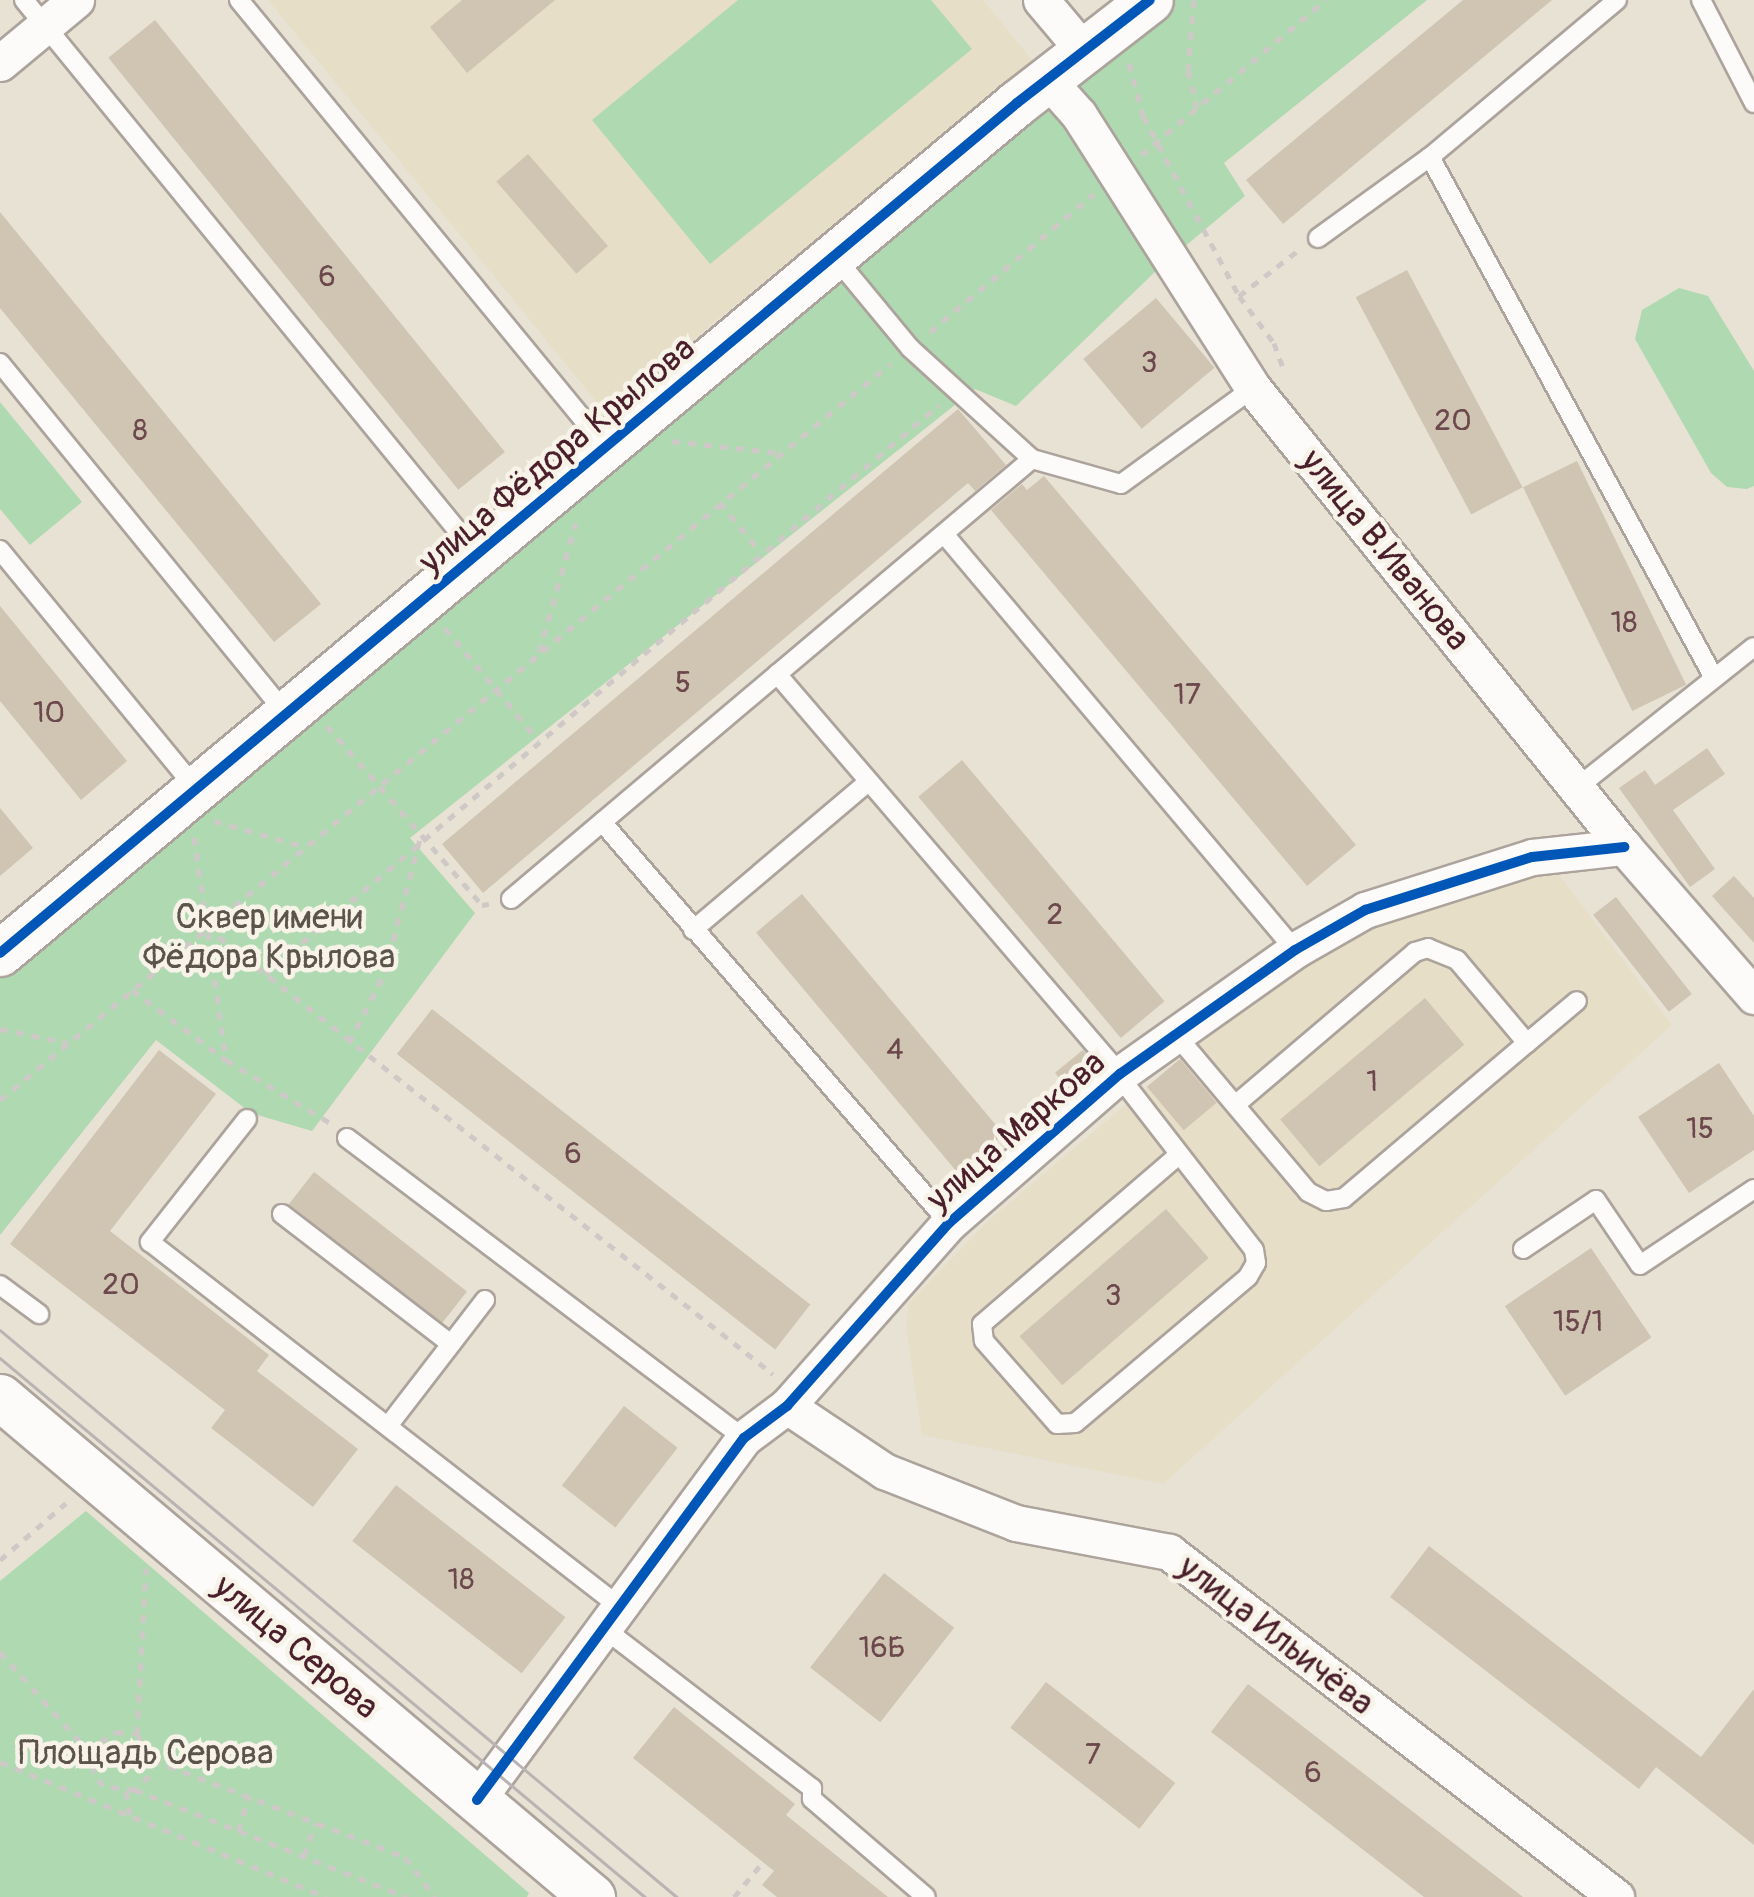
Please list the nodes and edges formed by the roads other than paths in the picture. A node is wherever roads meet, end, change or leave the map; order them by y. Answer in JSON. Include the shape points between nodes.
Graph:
{"nodes":[{"id":1,"x":76,"y":0,"type":"edge"},
{"id":2,"x":239,"y":0,"type":"edge"},
{"id":3,"x":1041,"y":0,"type":"edge"},
{"id":4,"x":1150,"y":0,"type":"edge"},
{"id":5,"x":1617,"y":0,"type":"edge"},
{"id":6,"x":1701,"y":0,"type":"edge"},
{"id":7,"x":35,"y":13,"type":"edge"},
{"id":8,"x":1096,"y":42,"type":"junction"},
{"id":9,"x":0,"y":62,"type":"edge"},
{"id":10,"x":1048,"y":80,"type":"junction"},
{"id":11,"x":1754,"y":103,"type":"edge"},
{"id":12,"x":1430,"y":157,"type":"junction"},
{"id":13,"x":1318,"y":238,"type":"road end"},
{"id":14,"x":834,"y":256,"type":"junction"},
{"id":15,"x":0,"y":363,"type":"edge"},
{"id":16,"x":1253,"y":388,"type":"junction"},
{"id":17,"x":609,"y":450,"type":"junction"},
{"id":18,"x":1032,"y":459,"type":"junction"},
{"id":19,"x":944,"y":534,"type":"junction"},
{"id":20,"x":0,"y":550,"type":"edge"},
{"id":21,"x":479,"y":557,"type":"junction"},
{"id":22,"x":1754,"y":647,"type":"edge"},
{"id":23,"x":777,"y":674,"type":"junction"},
{"id":24,"x":1713,"y":676,"type":"junction"},
{"id":25,"x":297,"y":708,"type":"junction"},
{"id":26,"x":868,"y":782,"type":"junction"},
{"id":27,"x":1578,"y":786,"type":"junction"},
{"id":28,"x":200,"y":815,"type":"junction"},
{"id":29,"x":602,"y":822,"type":"junction"},
{"id":30,"x":1624,"y":847,"type":"junction"},
{"id":31,"x":511,"y":899,"type":"road end"},
{"id":32,"x":692,"y":930,"type":"junction"},
{"id":33,"x":1295,"y":950,"type":"junction"},
{"id":34,"x":0,"y":952,"type":"edge"},
{"id":35,"x":1754,"y":996,"type":"edge"},
{"id":36,"x":1577,"y":1001,"type":"dead end"},
{"id":37,"x":1176,"y":1035,"type":"junction"},
{"id":38,"x":1527,"y":1043,"type":"junction"},
{"id":39,"x":1120,"y":1075,"type":"junction"},
{"id":40,"x":1235,"y":1104,"type":"junction"},
{"id":41,"x":246,"y":1119,"type":"dead end"},
{"id":42,"x":348,"y":1138,"type":"road end"},
{"id":43,"x":1176,"y":1156,"type":"junction"},
{"id":44,"x":1754,"y":1189,"type":"edge"},
{"id":45,"x":282,"y":1214,"type":"dead end"},
{"id":46,"x":949,"y":1223,"type":"junction"},
{"id":47,"x":1523,"y":1249,"type":"dead end"},
{"id":48,"x":1,"y":1287,"type":"edge"},
{"id":49,"x":485,"y":1300,"type":"dead end"},
{"id":50,"x":39,"y":1314,"type":"dead end"},
{"id":51,"x":450,"y":1344,"type":"junction"},
{"id":52,"x":0,"y":1398,"type":"edge"},
{"id":53,"x":792,"y":1400,"type":"junction"},
{"id":54,"x":388,"y":1426,"type":"junction"},
{"id":55,"x":744,"y":1438,"type":"junction"},
{"id":56,"x":609,"y":1615,"type":"junction"},
{"id":57,"x":477,"y":1800,"type":"junction"},
{"id":58,"x":592,"y":1897,"type":"edge"},
{"id":59,"x":926,"y":1897,"type":"edge"},
{"id":60,"x":1616,"y":1897,"type":"edge"}],
"edges":[{"from":1,"to":7,"type":"street"},
{"from":2,"to":17,"type":"lane"},
{"from":3,"to":8,"type":"street"},
{"from":4,"to":8,"type":"street","name":"улица Фёдора Крылова"},
{"from":5,"to":12,"type":"lane"},
{"from":6,"to":11,"type":"lane"},
{"from":7,"to":9,"type":"street"},
{"from":7,"to":21,"type":"lane"},
{"from":8,"to":10,"type":"street","name":"улица Фёдора Крылова"},
{"from":10,"to":14,"type":"street","name":"улица Фёдора Крылова"},
{"from":10,"to":16,"type":"street","name":"улица В.Иванова","via":[[1118,175]]},
{"from":12,"to":13,"type":"lane"},
{"from":12,"to":24,"type":"lane"},
{"from":14,"to":17,"type":"street","name":"улица Фёдора Крылова"},
{"from":14,"to":18,"type":"lane","via":[[910,348]]},
{"from":15,"to":25,"type":"lane"},
{"from":16,"to":18,"type":"lane","via":[[1121,484]]},
{"from":16,"to":27,"type":"street","name":"улица В.Иванова"},
{"from":17,"to":21,"type":"street","name":"улица Фёдора Крылова"},
{"from":18,"to":19,"type":"lane"},
{"from":19,"to":23,"type":"lane"},
{"from":19,"to":33,"type":"lane"},
{"from":20,"to":28,"type":"lane"},
{"from":21,"to":25,"type":"street","name":"улица Фёдора Крылова"},
{"from":22,"to":24,"type":"lane"},
{"from":23,"to":26,"type":"lane"},
{"from":23,"to":29,"type":"lane"},
{"from":24,"to":27,"type":"lane"},
{"from":25,"to":28,"type":"street","name":"улица Фёдора Крылова"},
{"from":26,"to":32,"type":"lane"},
{"from":26,"to":39,"type":"lane"},
{"from":27,"to":30,"type":"street","name":"улица В.Иванова"},
{"from":28,"to":34,"type":"street","name":"улица Фёдора Крылова"},
{"from":29,"to":31,"type":"lane"},
{"from":29,"to":32,"type":"lane"},
{"from":30,"to":33,"type":"street","name":"улица Маркова","via":[[1532,857],[1452,878],[1366,910]]},
{"from":30,"to":35,"type":"street","name":"улица В.Иванова"},
{"from":32,"to":46,"type":"lane"},
{"from":33,"to":37,"type":"street","name":"улица Маркова"},
{"from":36,"to":38,"type":"lane"},
{"from":37,"to":39,"type":"street","name":"улица Маркова"},
{"from":37,"to":40,"type":"lane"},
{"from":38,"to":40,"type":"lane","via":[[1458,960],[1428,948]]},
{"from":38,"to":40,"type":"lane","via":[[1334,1200],[1308,1192]]},
{"from":39,"to":43,"type":"lane","via":[[1174,1142]]},
{"from":39,"to":46,"type":"street","name":"улица Маркова"},
{"from":41,"to":54,"type":"lane","via":[[150,1242]]},
{"from":42,"to":55,"type":"lane"},
{"from":43,"to":43,"type":"lane","via":[[982,1324],[984,1341],[1057,1424],[1075,1423],[1254,1270],[1254,1250]]},
{"from":44,"to":47,"type":"lane","via":[[1640,1265],[1596,1200]]},
{"from":45,"to":51,"type":"lane"},
{"from":46,"to":53,"type":"street","name":"улица Маркова"},
{"from":48,"to":50,"type":"lane"},
{"from":49,"to":51,"type":"lane"},
{"from":51,"to":54,"type":"lane"},
{"from":52,"to":57,"type":"street","name":"улица Серова"},
{"from":53,"to":55,"type":"street","name":"улица Маркова"},
{"from":53,"to":60,"type":"street","name":"улица Ильичёва","via":[[884,1471],[1016,1523],[1169,1552]]},
{"from":54,"to":56,"type":"lane"},
{"from":55,"to":56,"type":"street","name":"улица Маркова"},
{"from":56,"to":57,"type":"street","name":"улица Маркова"},
{"from":56,"to":59,"type":"lane","via":[[812,1788],[812,1799]]},
{"from":57,"to":58,"type":"street","name":"улица Серова"}]}
